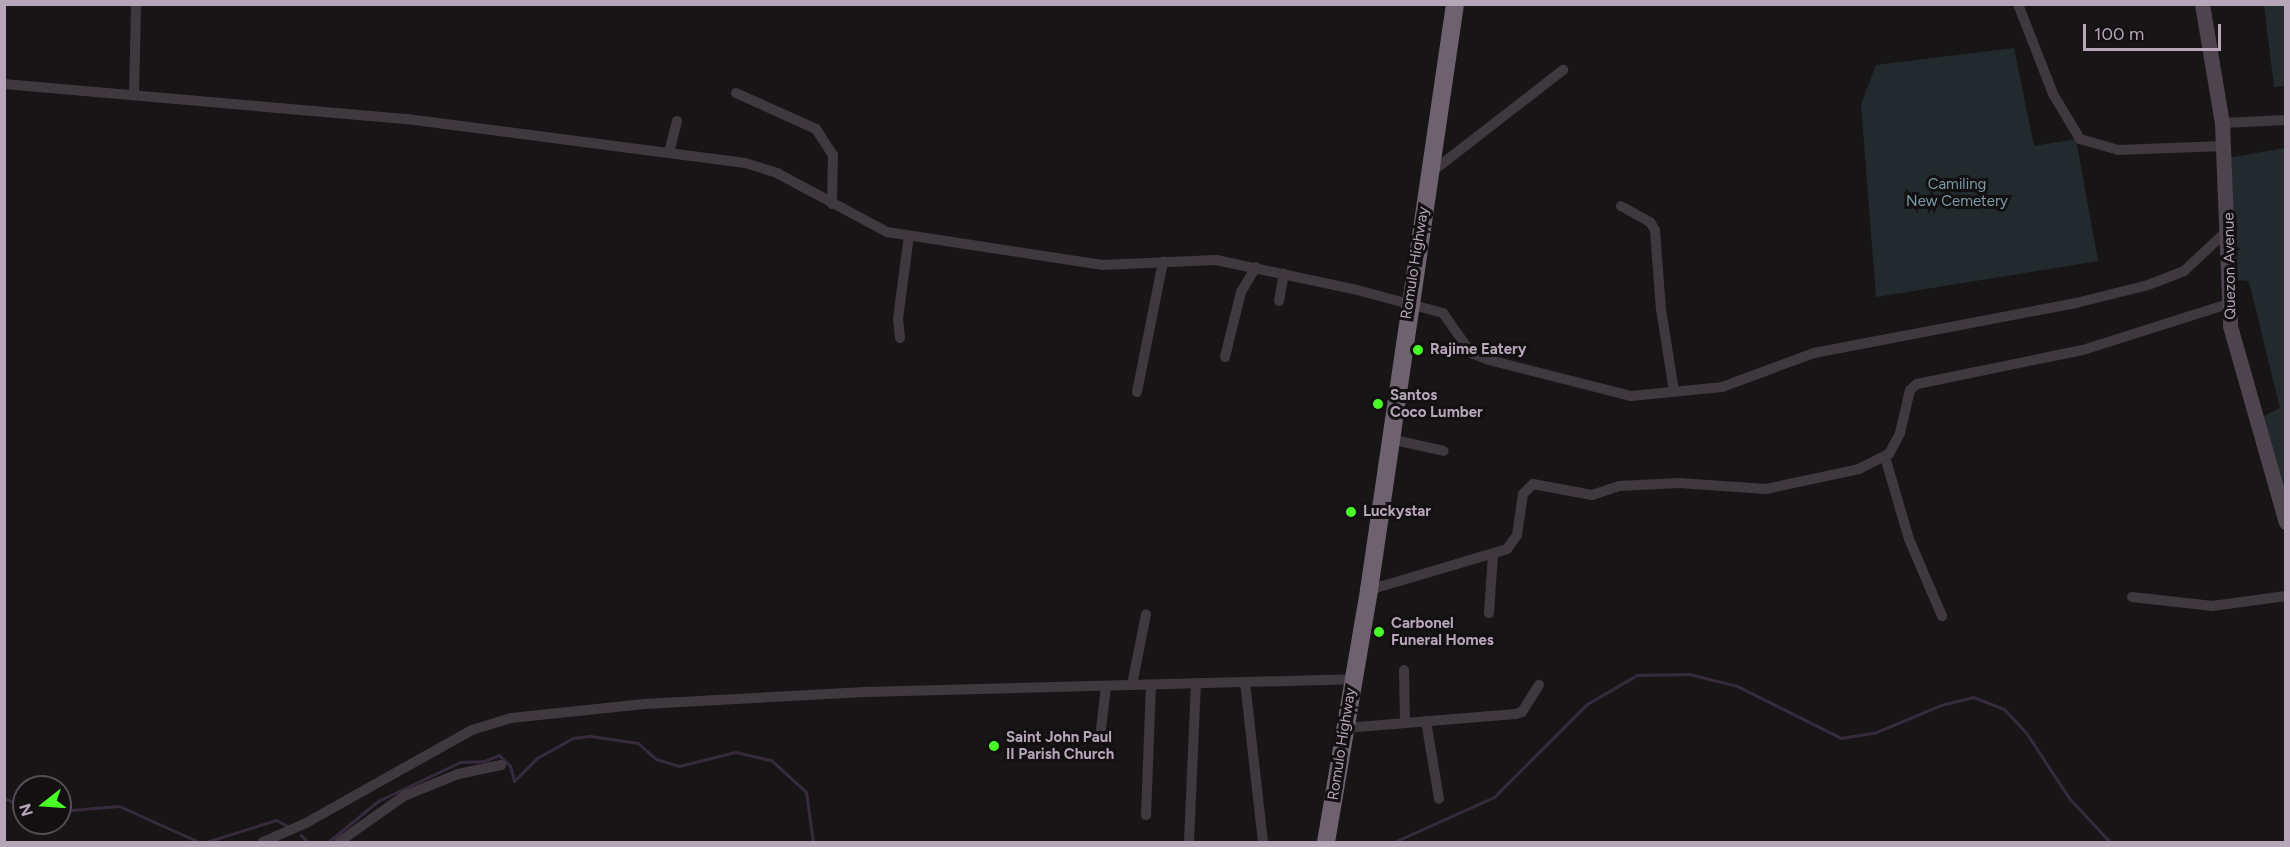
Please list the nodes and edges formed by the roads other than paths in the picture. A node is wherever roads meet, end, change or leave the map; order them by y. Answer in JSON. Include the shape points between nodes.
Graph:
{"nodes":[{"id":1,"x":136,"y":4,"type":"edge"},
{"id":2,"x":1455,"y":4,"type":"edge"},
{"id":3,"x":2018,"y":4,"type":"edge"},
{"id":4,"x":2202,"y":4,"type":"edge"},
{"id":5,"x":1563,"y":70,"type":"dead end"},
{"id":6,"x":4,"y":84,"type":"edge"},
{"id":7,"x":736,"y":93,"type":"dead end"},
{"id":8,"x":134,"y":95,"type":"junction"},
{"id":9,"x":2286,"y":120,"type":"edge"},
{"id":10,"x":677,"y":121,"type":"dead end"},
{"id":11,"x":2223,"y":123,"type":"junction"},
{"id":12,"x":2224,"y":146,"type":"junction"},
{"id":13,"x":669,"y":153,"type":"junction"},
{"id":14,"x":1429,"y":175,"type":"junction"},
{"id":15,"x":831,"y":204,"type":"junction"},
{"id":16,"x":1621,"y":206,"type":"dead end"},
{"id":17,"x":2229,"y":228,"type":"junction"},
{"id":18,"x":909,"y":236,"type":"junction"},
{"id":19,"x":1162,"y":262,"type":"junction"},
{"id":20,"x":1256,"y":267,"type":"junction"},
{"id":21,"x":1284,"y":273,"type":"junction"},
{"id":22,"x":1279,"y":301,"type":"dead end"},
{"id":23,"x":1409,"y":303,"type":"junction"},
{"id":24,"x":2228,"y":304,"type":"junction"},
{"id":25,"x":900,"y":338,"type":"dead end"},
{"id":26,"x":1225,"y":357,"type":"dead end"},
{"id":27,"x":1137,"y":392,"type":"dead end"},
{"id":28,"x":1674,"y":392,"type":"junction"},
{"id":29,"x":1390,"y":439,"type":"junction"},
{"id":30,"x":1444,"y":451,"type":"dead end"},
{"id":31,"x":1885,"y":457,"type":"junction"},
{"id":32,"x":2286,"y":522,"type":"edge"},
{"id":33,"x":1493,"y":555,"type":"junction"},
{"id":34,"x":1369,"y":590,"type":"junction"},
{"id":35,"x":2286,"y":596,"type":"edge"},
{"id":36,"x":2132,"y":597,"type":"dead end"},
{"id":37,"x":1489,"y":613,"type":"dead end"},
{"id":38,"x":1146,"y":614,"type":"dead end"},
{"id":39,"x":1942,"y":616,"type":"dead end"},
{"id":40,"x":1404,"y":670,"type":"dead end"},
{"id":41,"x":1352,"y":679,"type":"junction"},
{"id":42,"x":1245,"y":682,"type":"junction"},
{"id":43,"x":1196,"y":683,"type":"junction"},
{"id":44,"x":1132,"y":685,"type":"junction"},
{"id":45,"x":1151,"y":685,"type":"junction"},
{"id":46,"x":1539,"y":685,"type":"dead end"},
{"id":47,"x":1106,"y":686,"type":"junction"},
{"id":48,"x":1426,"y":721,"type":"junction"},
{"id":49,"x":1405,"y":722,"type":"junction"},
{"id":50,"x":1345,"y":728,"type":"junction"},
{"id":51,"x":1100,"y":738,"type":"dead end"},
{"id":52,"x":501,"y":765,"type":"dead end"},
{"id":53,"x":1439,"y":799,"type":"dead end"},
{"id":54,"x":1146,"y":815,"type":"dead end"},
{"id":55,"x":1327,"y":838,"type":"edge"},
{"id":56,"x":269,"y":842,"type":"edge"},
{"id":57,"x":339,"y":843,"type":"edge"},
{"id":58,"x":1189,"y":843,"type":"edge"},
{"id":59,"x":1263,"y":843,"type":"edge"}],
"edges":[{"from":1,"to":8,"type":"street"},
{"from":2,"to":14,"type":"highway","name":"Romulo Highway"},
{"from":3,"to":12,"type":"street","via":[[2053,94],[2080,139],[2118,150]]},
{"from":4,"to":11,"type":"street","name":"Quezon Avenue"},
{"from":5,"to":14,"type":"street"},
{"from":6,"to":8,"type":"street"},
{"from":7,"to":15,"type":"street","via":[[816,129],[833,155]]},
{"from":8,"to":13,"type":"street","via":[[407,119]]},
{"from":9,"to":11,"type":"street"},
{"from":10,"to":13,"type":"street"},
{"from":11,"to":12,"type":"street","name":"Quezon Avenue"},
{"from":12,"to":17,"type":"street","name":"Quezon Avenue"},
{"from":13,"to":15,"type":"street","via":[[763,167]]},
{"from":14,"to":23,"type":"highway","name":"Romulo Highway"},
{"from":15,"to":18,"type":"street","via":[[880,230]]},
{"from":16,"to":28,"type":"street","via":[[1650,222],[1655,230],[1661,309]]},
{"from":17,"to":24,"type":"street","name":"Quezon Avenue"},
{"from":17,"to":28,"type":"street","via":[[2184,271],[2148,285],[2076,303],[1814,353],[1741,382]]},
{"from":18,"to":19,"type":"street","via":[[1101,265]]},
{"from":18,"to":25,"type":"street","via":[[898,319]]},
{"from":19,"to":20,"type":"street","via":[[1215,260]]},
{"from":19,"to":27,"type":"street"},
{"from":20,"to":21,"type":"street"},
{"from":20,"to":26,"type":"street","via":[[1241,292]]},
{"from":21,"to":22,"type":"street"},
{"from":21,"to":23,"type":"street"},
{"from":23,"to":28,"type":"street","via":[[1443,314],[1471,353],[1489,360],[1614,394]]},
{"from":23,"to":29,"type":"highway","name":"Romulo Highway"},
{"from":24,"to":31,"type":"street","via":[[2083,350],[1917,384],[1910,390],[1900,433]]},
{"from":24,"to":32,"type":"street","name":"Quezon Avenue","via":[[2230,326]]},
{"from":29,"to":30,"type":"street"},
{"from":29,"to":34,"type":"highway","name":"Romulo Highway"},
{"from":31,"to":33,"type":"street","via":[[1859,469],[1766,489],[1679,483],[1619,486],[1592,495],[1533,484],[1523,494],[1512,543]]},
{"from":31,"to":39,"type":"street","via":[[1909,539]]},
{"from":33,"to":34,"type":"street"},
{"from":33,"to":37,"type":"street"},
{"from":34,"to":41,"type":"highway","name":"Romulo Highway"},
{"from":35,"to":36,"type":"street","via":[[2212,606]]},
{"from":38,"to":44,"type":"street"},
{"from":40,"to":49,"type":"street"},
{"from":41,"to":42,"type":"street"},
{"from":41,"to":50,"type":"highway","name":"Romulo Highway"},
{"from":42,"to":43,"type":"street"},
{"from":42,"to":59,"type":"street"},
{"from":43,"to":45,"type":"street"},
{"from":43,"to":58,"type":"street"},
{"from":44,"to":45,"type":"street"},
{"from":44,"to":47,"type":"street"},
{"from":45,"to":54,"type":"street"},
{"from":46,"to":48,"type":"street","via":[[1522,712]]},
{"from":47,"to":51,"type":"street"},
{"from":47,"to":56,"type":"street","via":[[644,704],[492,721]]},
{"from":48,"to":49,"type":"street"},
{"from":48,"to":53,"type":"street"},
{"from":49,"to":50,"type":"street"},
{"from":50,"to":55,"type":"highway","name":"Romulo Highway"},
{"from":52,"to":57,"type":"street","via":[[458,774],[404,796]]}]}
